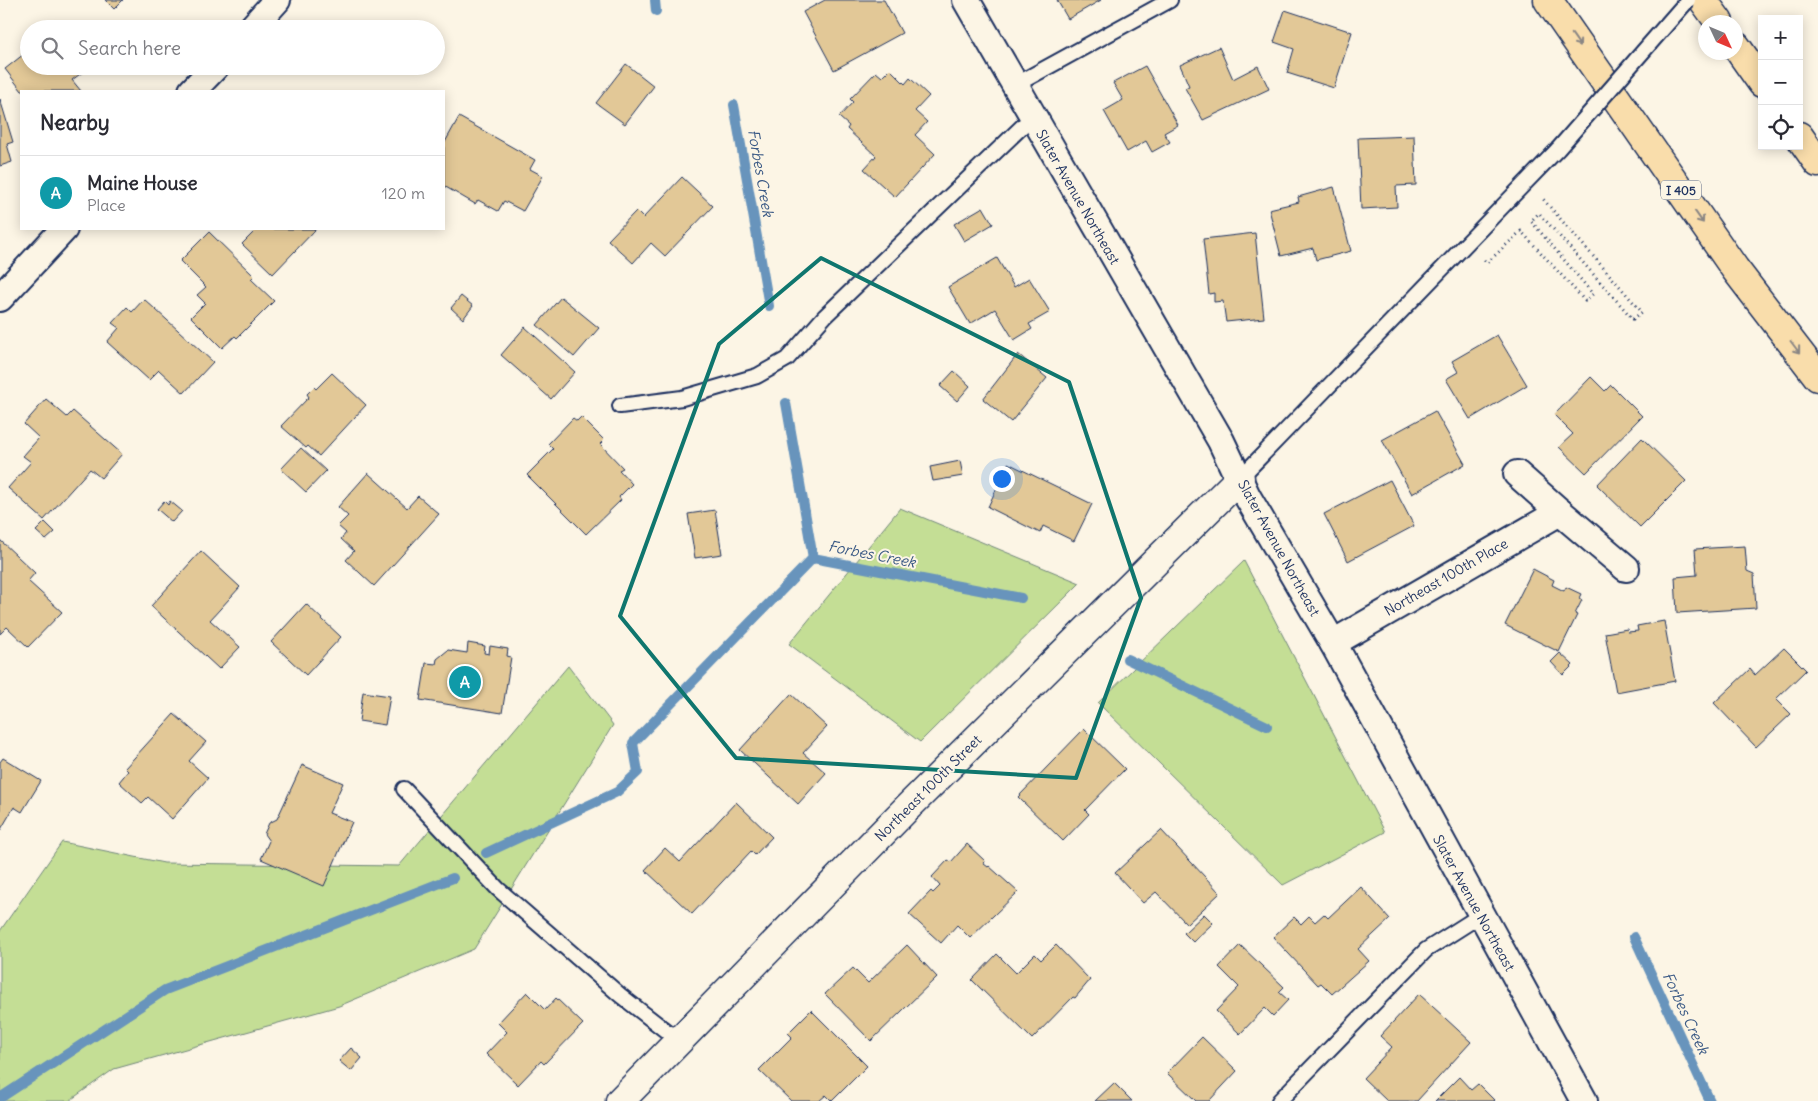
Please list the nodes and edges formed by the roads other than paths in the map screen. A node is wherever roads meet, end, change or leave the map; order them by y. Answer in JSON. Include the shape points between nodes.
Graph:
{"nodes":[{"id":1,"x":277,"y":0,"type":"edge"},
{"id":2,"x":966,"y":0,"type":"edge"},
{"id":3,"x":1170,"y":0,"type":"edge"},
{"id":4,"x":1548,"y":0,"type":"edge"},
{"id":5,"x":1688,"y":0,"type":"edge"},
{"id":6,"x":1703,"y":0,"type":"edge"},
{"id":7,"x":1714,"y":15,"type":"edge"},
{"id":8,"x":259,"y":20,"type":"edge"},
{"id":9,"x":1743,"y":56,"type":"edge"},
{"id":10,"x":207,"y":75,"type":"edge"},
{"id":11,"x":1758,"y":77,"type":"edge"},
{"id":12,"x":1015,"y":84,"type":"junction"},
{"id":13,"x":193,"y":90,"type":"edge"},
{"id":14,"x":1032,"y":117,"type":"junction"},
{"id":15,"x":1803,"y":142,"type":"edge"},
{"id":16,"x":1818,"y":163,"type":"edge"},
{"id":17,"x":63,"y":230,"type":"edge"},
{"id":18,"x":0,"y":298,"type":"edge"},
{"id":19,"x":1818,"y":378,"type":"edge"},
{"id":20,"x":620,"y":406,"type":"dead end"},
{"id":21,"x":1518,"y":474,"type":"dead end"},
{"id":22,"x":1240,"y":478,"type":"junction"},
{"id":23,"x":1560,"y":512,"type":"junction"},
{"id":24,"x":1626,"y":568,"type":"dead end"},
{"id":25,"x":1333,"y":643,"type":"junction"},
{"id":26,"x":404,"y":789,"type":"dead end"},
{"id":27,"x":1480,"y":915,"type":"junction"},
{"id":28,"x":679,"y":1041,"type":"junction"},
{"id":29,"x":620,"y":1101,"type":"edge"},
{"id":30,"x":1279,"y":1101,"type":"edge"},
{"id":31,"x":1584,"y":1101,"type":"edge"}],
"edges":[{"from":1,"to":8,"type":"street"},
{"from":2,"to":12,"type":"street","name":"Slater Avenue Northeast"},
{"from":3,"to":12,"type":"lane"},
{"from":4,"to":19,"type":"highway","number":"I 405","one_way":true,"via":[[1736,269]]},
{"from":5,"to":22,"type":"lane","bridge":true,"via":[[1558,149]]},
{"from":6,"to":7,"type":"highway"},
{"from":9,"to":11,"type":"highway"},
{"from":10,"to":13,"type":"street"},
{"from":12,"to":14,"type":"street","name":"Slater Avenue Northeast"},
{"from":14,"to":20,"type":"lane","via":[[825,316],[787,359],[757,376],[682,398]]},
{"from":14,"to":22,"type":"street","name":"Slater Avenue Northeast"},
{"from":15,"to":16,"type":"highway"},
{"from":17,"to":18,"type":"street"},
{"from":21,"to":23,"type":"street"},
{"from":22,"to":25,"type":"street","name":"Slater Avenue Northeast","via":[[1247,496]]},
{"from":22,"to":28,"type":"street","name":"Northeast 100th Street","via":[[908,807]]},
{"from":23,"to":24,"type":"street"},
{"from":23,"to":25,"type":"street","name":"Northeast 100th Place"},
{"from":25,"to":27,"type":"street","name":"Slater Avenue Northeast"},
{"from":26,"to":28,"type":"lane","via":[[498,888],[620,995]]},
{"from":27,"to":30,"type":"lane","via":[[1426,950]]},
{"from":27,"to":31,"type":"street","name":"Slater Avenue Northeast"},
{"from":28,"to":29,"type":"street","name":"Northeast 100th Street"}]}
